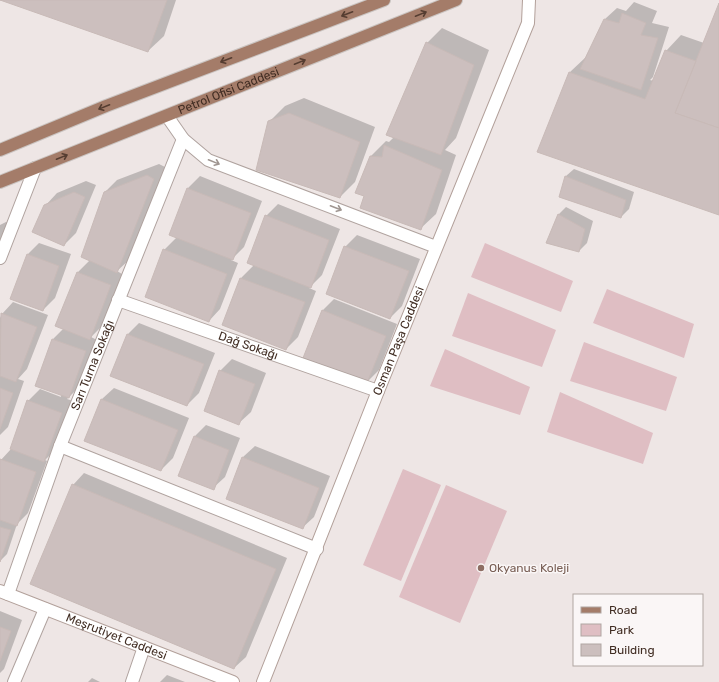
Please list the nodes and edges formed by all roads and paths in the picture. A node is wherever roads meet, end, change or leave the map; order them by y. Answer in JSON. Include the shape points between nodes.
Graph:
{"nodes":[{"id":1,"x":384,"y":0,"type":"edge"},
{"id":2,"x":456,"y":0,"type":"edge"},
{"id":3,"x":529,"y":0,"type":"edge"},
{"id":4,"x":167,"y":116,"type":"junction"},
{"id":5,"x":183,"y":139,"type":"junction"},
{"id":6,"x":0,"y":149,"type":"edge"},
{"id":7,"x":34,"y":168,"type":"junction"},
{"id":8,"x":0,"y":182,"type":"edge"},
{"id":9,"x":436,"y":247,"type":"junction"},
{"id":10,"x":0,"y":258,"type":"edge"},
{"id":11,"x":118,"y":300,"type":"junction"},
{"id":12,"x":378,"y":391,"type":"junction"},
{"id":13,"x":60,"y":446,"type":"junction"},
{"id":14,"x":317,"y":549,"type":"junction"},
{"id":15,"x":4,"y":592,"type":"edge"},
{"id":16,"x":45,"y":609,"type":"junction"},
{"id":17,"x":144,"y":647,"type":"junction"},
{"id":18,"x":14,"y":682,"type":"edge"},
{"id":19,"x":132,"y":682,"type":"edge"},
{"id":20,"x":233,"y":682,"type":"edge"},
{"id":21,"x":263,"y":682,"type":"edge"}],
"edges":[{"from":1,"to":6,"type":"main road","one_way":true},
{"from":4,"to":2,"type":"main road","name":"Petrol Ofisi Caddesi","one_way":true},
{"from":3,"to":9,"type":"street","name":"Osman Paşa Caddesi","via":[[528,23]]},
{"from":4,"to":5,"type":"street"},
{"from":7,"to":4,"type":"main road","name":"Petrol Ofisi Caddesi","one_way":true},
{"from":5,"to":9,"type":"street","one_way":true,"via":[[208,160]]},
{"from":5,"to":11,"type":"street","name":"Sarı Turna Sokağı"},
{"from":7,"to":8,"type":"main road","name":"Petrol Ofisi Caddesi"},
{"from":7,"to":10,"type":"street"},
{"from":9,"to":12,"type":"street","name":"Osman Paşa Caddesi"},
{"from":11,"to":12,"type":"street","name":"Dağ Sokağı"},
{"from":11,"to":13,"type":"street","name":"Sarı Turna Sokağı"},
{"from":12,"to":14,"type":"street","name":"Osman Paşa Caddesi"},
{"from":13,"to":14,"type":"street"},
{"from":13,"to":15,"type":"street","name":"Sarı Turna Sokağı"},
{"from":14,"to":21,"type":"street","name":"Osman Paşa Caddesi"},
{"from":15,"to":16,"type":"street","name":"Meşrutiyet Caddesi"},
{"from":16,"to":17,"type":"street","name":"Meşrutiyet Caddesi"},
{"from":16,"to":18,"type":"street"},
{"from":17,"to":19,"type":"street"},
{"from":17,"to":20,"type":"street","name":"Meşrutiyet Caddesi"}]}
